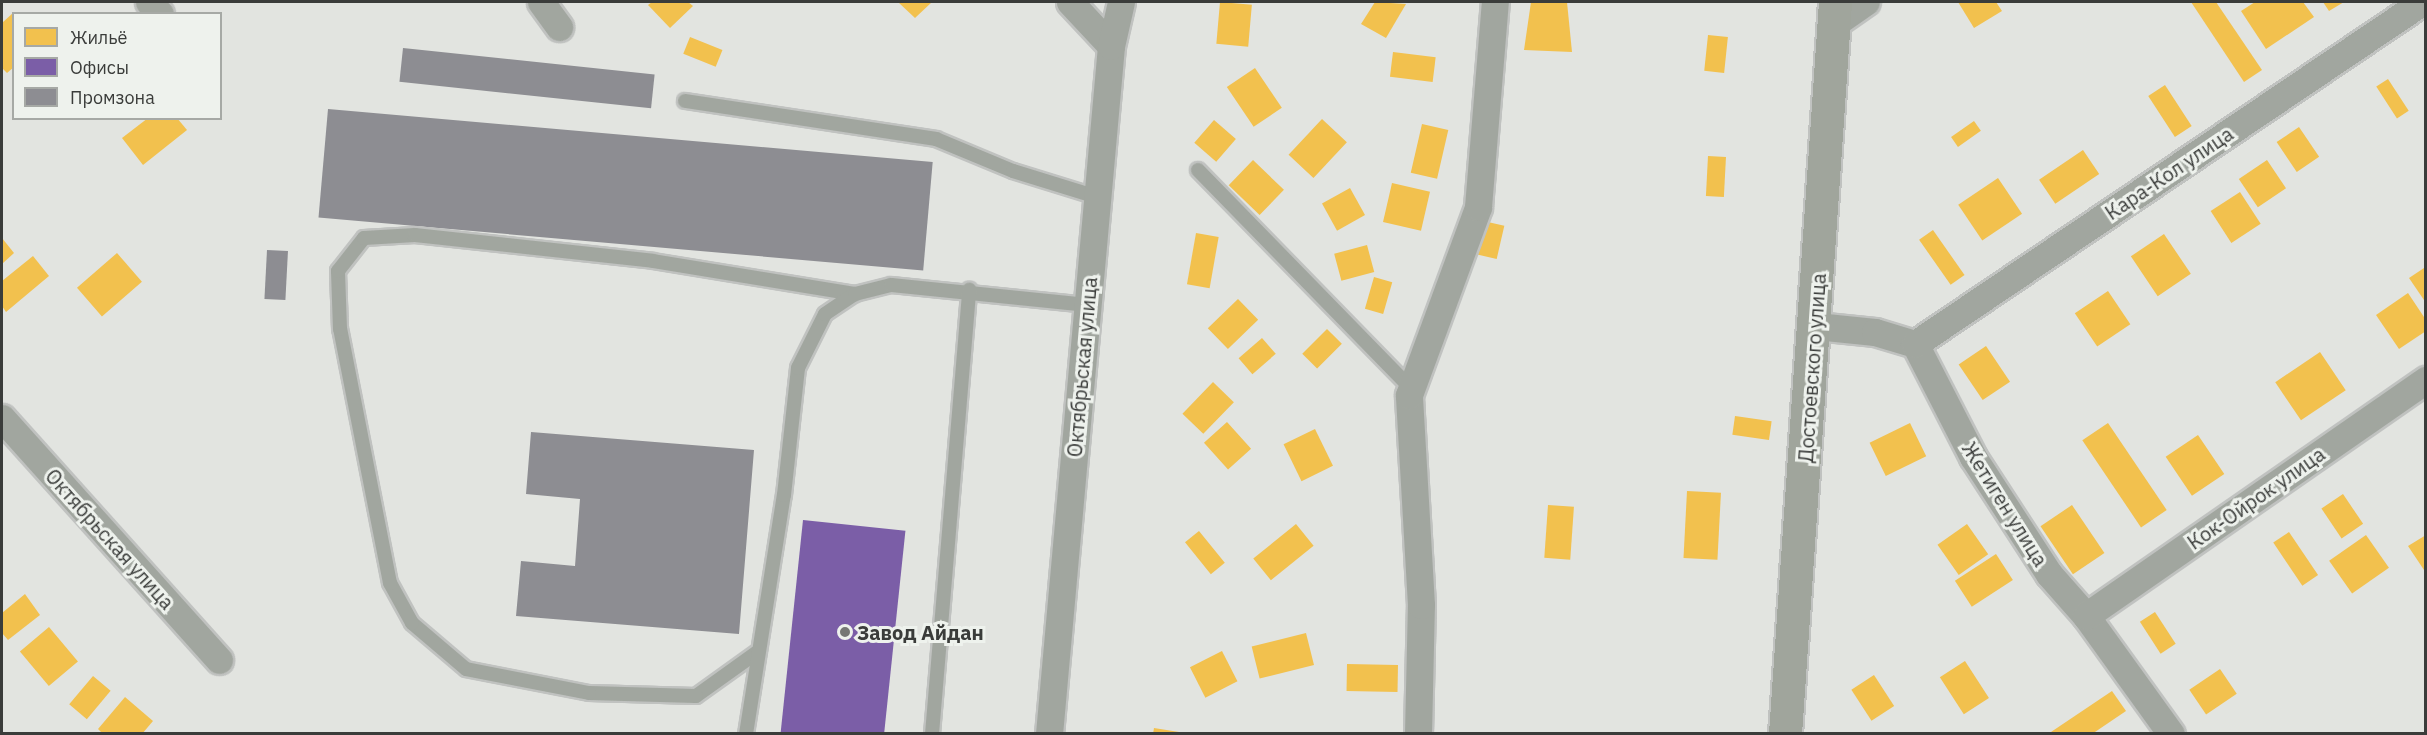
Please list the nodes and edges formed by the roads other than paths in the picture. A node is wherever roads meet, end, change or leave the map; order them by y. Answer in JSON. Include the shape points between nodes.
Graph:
{"nodes":[{"id":1,"x":541,"y":2,"type":"edge"},
{"id":2,"x":1070,"y":2,"type":"edge"},
{"id":3,"x":1121,"y":2,"type":"edge"},
{"id":4,"x":1495,"y":2,"type":"edge"},
{"id":5,"x":1866,"y":2,"type":"edge"},
{"id":6,"x":2422,"y":2,"type":"edge"},
{"id":7,"x":1834,"y":13,"type":"edge"},
{"id":8,"x":559,"y":27,"type":"dead end"},
{"id":9,"x":1111,"y":46,"type":"junction"},
{"id":10,"x":685,"y":101,"type":"dead end"},
{"id":11,"x":1198,"y":170,"type":"dead end"},
{"id":12,"x":1098,"y":197,"type":"junction"},
{"id":13,"x":969,"y":290,"type":"junction"},
{"id":14,"x":855,"y":294,"type":"junction"},
{"id":15,"x":1088,"y":304,"type":"junction"},
{"id":16,"x":1816,"y":326,"type":"junction"},
{"id":17,"x":1915,"y":344,"type":"junction"},
{"id":18,"x":2426,"y":380,"type":"edge"},
{"id":19,"x":1411,"y":388,"type":"junction"},
{"id":20,"x":2,"y":418,"type":"edge"},
{"id":21,"x":2086,"y":616,"type":"junction"},
{"id":22,"x":756,"y":653,"type":"junction"},
{"id":23,"x":219,"y":660,"type":"dead end"},
{"id":24,"x":746,"y":734,"type":"edge"},
{"id":25,"x":933,"y":734,"type":"edge"},
{"id":26,"x":1049,"y":734,"type":"edge"},
{"id":27,"x":1418,"y":734,"type":"edge"},
{"id":28,"x":1785,"y":734,"type":"edge"},
{"id":29,"x":2171,"y":734,"type":"edge"}],
"edges":[{"from":1,"to":8,"type":"street"},
{"from":2,"to":9,"type":"street"},
{"from":3,"to":9,"type":"street","name":"Октябрьская улица"},
{"from":4,"to":19,"type":"street","via":[[1478,207]]},
{"from":5,"to":7,"type":"street"},
{"from":6,"to":17,"type":"street","name":"Кара-Кол улица"},
{"from":7,"to":16,"type":"street","name":"Достоевского улица"},
{"from":9,"to":12,"type":"street","name":"Октябрьская улица"},
{"from":10,"to":12,"type":"lane","via":[[936,140],[1013,171]]},
{"from":11,"to":19,"type":"lane"},
{"from":12,"to":15,"type":"street","name":"Октябрьская улица"},
{"from":13,"to":14,"type":"lane","via":[[891,285]]},
{"from":13,"to":15,"type":"lane"},
{"from":13,"to":25,"type":"lane"},
{"from":14,"to":22,"type":"lane","via":[[825,314],[798,368],[784,495]]},
{"from":14,"to":22,"type":"lane","via":[[653,261],[415,236],[364,238],[338,271],[340,329],[390,583],[412,623],[466,669],[590,693],[696,696]]},
{"from":15,"to":26,"type":"street","name":"Октябрьская улица"},
{"from":16,"to":17,"type":"street","via":[[1875,332]]},
{"from":16,"to":28,"type":"street","name":"Достоевского улица"},
{"from":17,"to":21,"type":"street","name":"Жетиген улица","via":[[1973,457],[2049,574]]},
{"from":18,"to":21,"type":"street","name":"Кок-Ойрок улица"},
{"from":19,"to":27,"type":"street","via":[[1408,395],[1421,605]]},
{"from":20,"to":23,"type":"street","name":"Октябрьская улица"},
{"from":21,"to":29,"type":"street","name":"Жетиген улица"},
{"from":22,"to":24,"type":"lane"}]}
